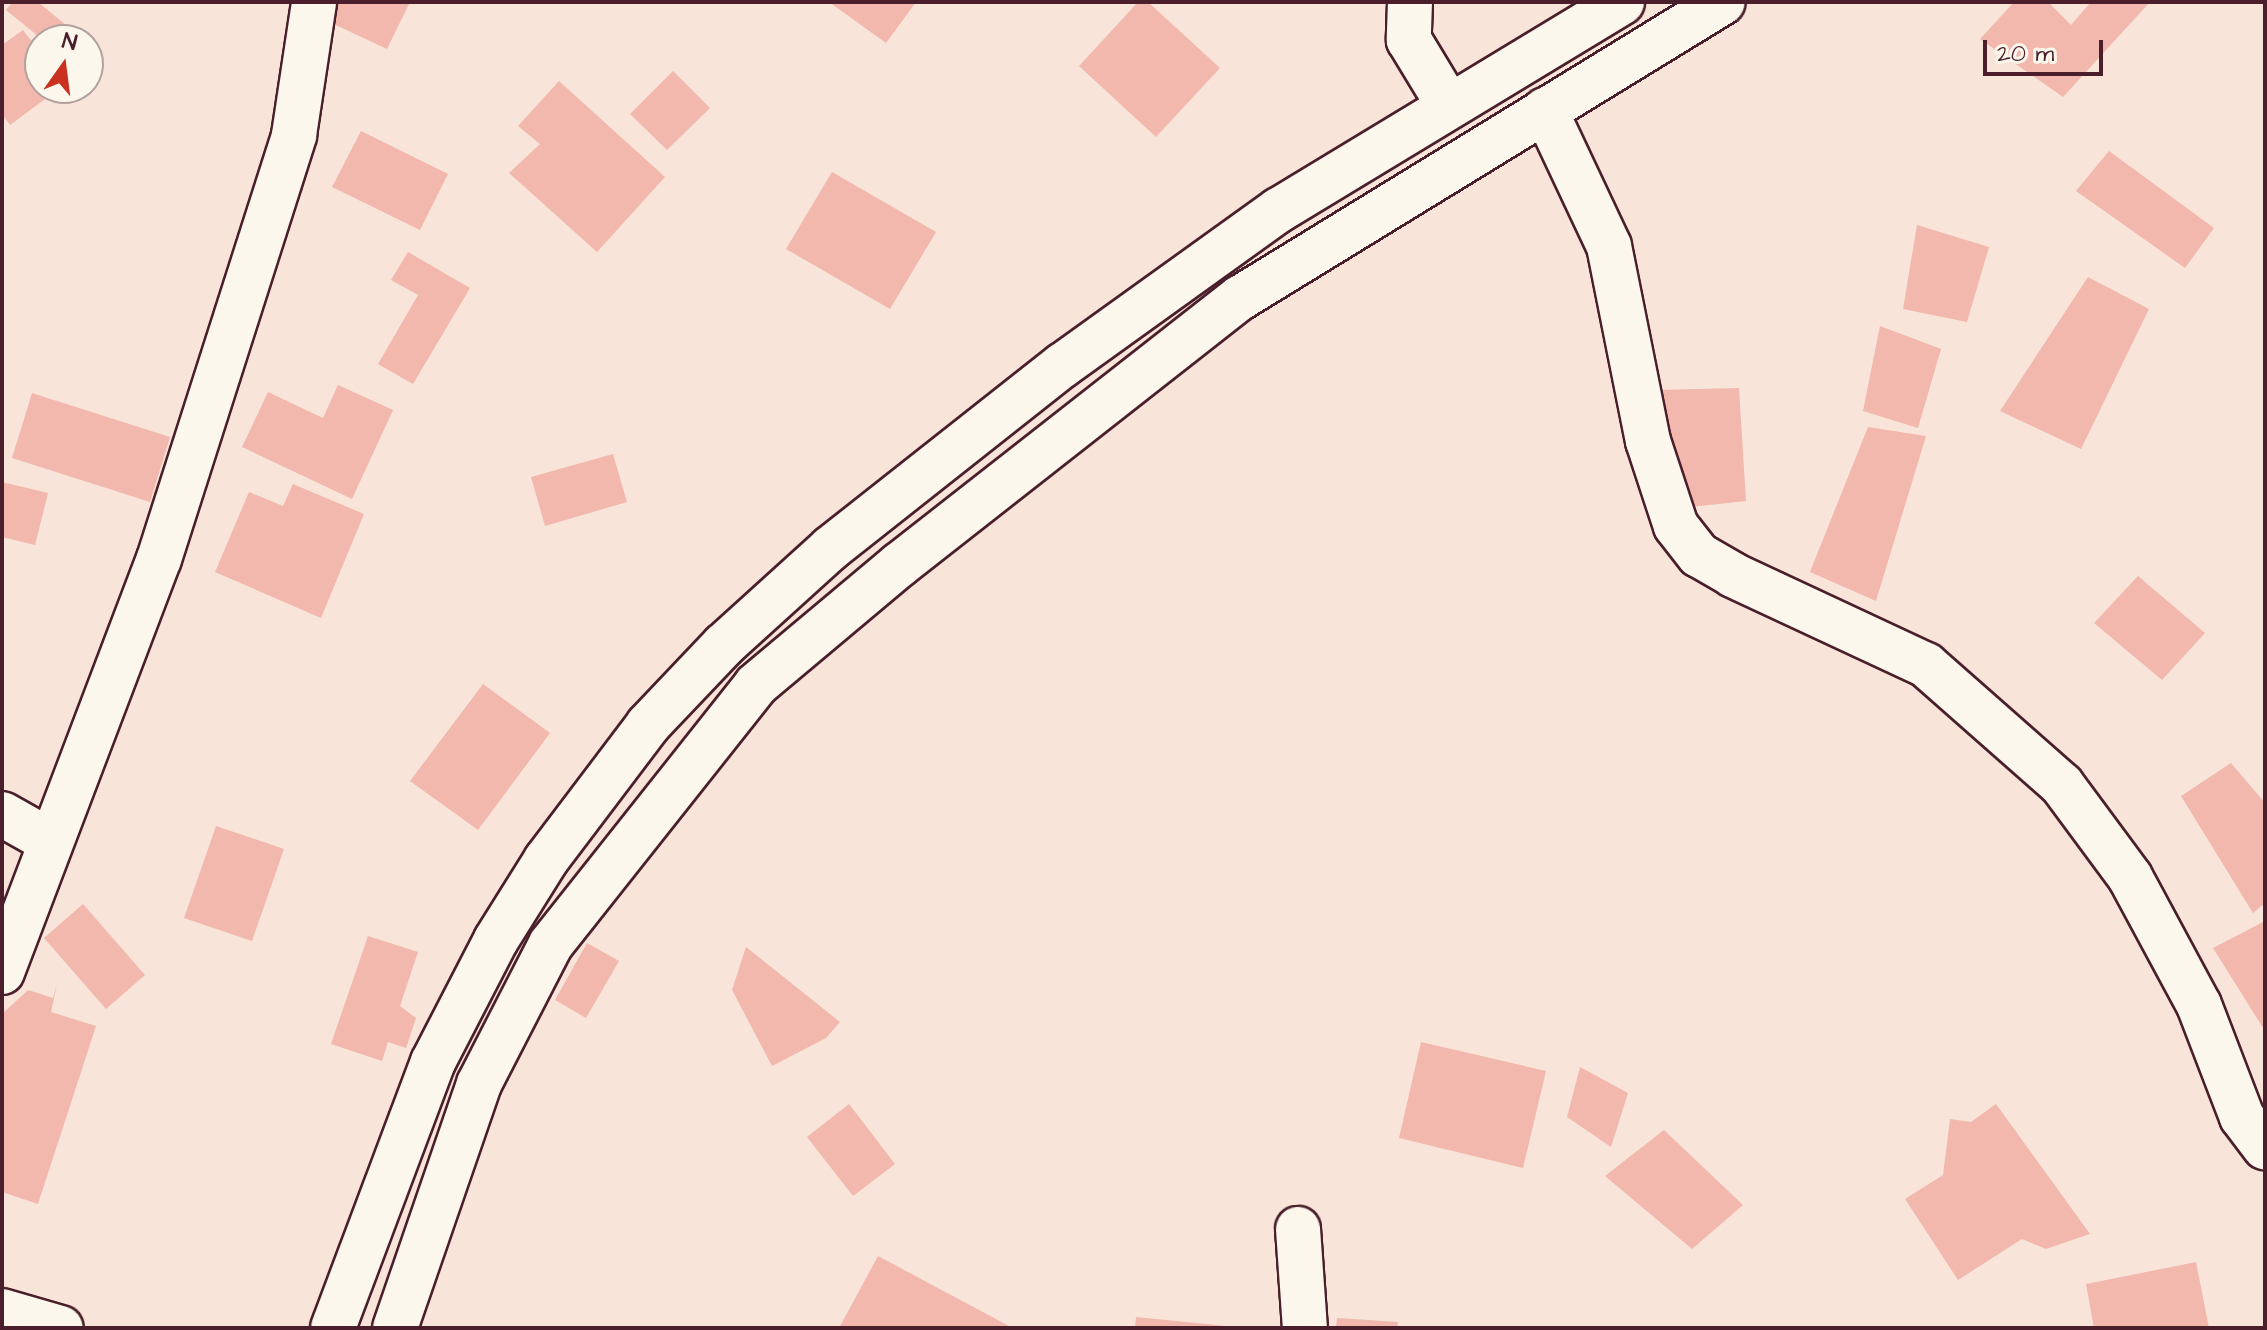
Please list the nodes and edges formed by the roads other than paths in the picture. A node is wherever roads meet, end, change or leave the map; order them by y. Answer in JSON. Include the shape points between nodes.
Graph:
{"nodes":[{"id":1,"x":1410,"y":2,"type":"edge"},
{"id":2,"x":1622,"y":2,"type":"edge"},
{"id":3,"x":1723,"y":2,"type":"edge"},
{"id":4,"x":310,"y":5,"type":"edge"},
{"id":5,"x":1449,"y":106,"type":"junction"},
{"id":6,"x":1545,"y":110,"type":"junction"},
{"id":7,"x":2,"y":814,"type":"edge"},
{"id":8,"x":50,"y":841,"type":"junction"},
{"id":9,"x":2,"y":972,"type":"edge"},
{"id":10,"x":2265,"y":1147,"type":"edge"},
{"id":11,"x":1298,"y":1229,"type":"dead end"},
{"id":12,"x":2,"y":1311,"type":"edge"},
{"id":13,"x":61,"y":1328,"type":"edge"},
{"id":14,"x":333,"y":1328,"type":"edge"},
{"id":15,"x":395,"y":1328,"type":"edge"},
{"id":16,"x":1305,"y":1328,"type":"edge"}],
"edges":[{"from":1,"to":5,"type":"street","via":[[1409,40]]},
{"from":2,"to":5,"type":"street"},
{"from":3,"to":6,"type":"street"},
{"from":4,"to":8,"type":"street","via":[[294,135],[159,559]]},
{"from":5,"to":14,"type":"street","via":[[1279,210],[1063,365],[831,548],[724,645],[648,725],[546,860],[496,940],[433,1062]]},
{"from":6,"to":10,"type":"street","via":[[1609,246],[1648,441],[1676,526],[1699,555],[1733,575],[1926,665],[2062,785],[2130,877],[2199,1005],[2242,1117]]},
{"from":6,"to":15,"type":"street","via":[[1240,298],[899,565],[756,685],[551,944],[479,1084]]},
{"from":7,"to":8,"type":"street"},
{"from":8,"to":9,"type":"street"},
{"from":11,"to":16,"type":"street"},
{"from":12,"to":13,"type":"street"}]}
